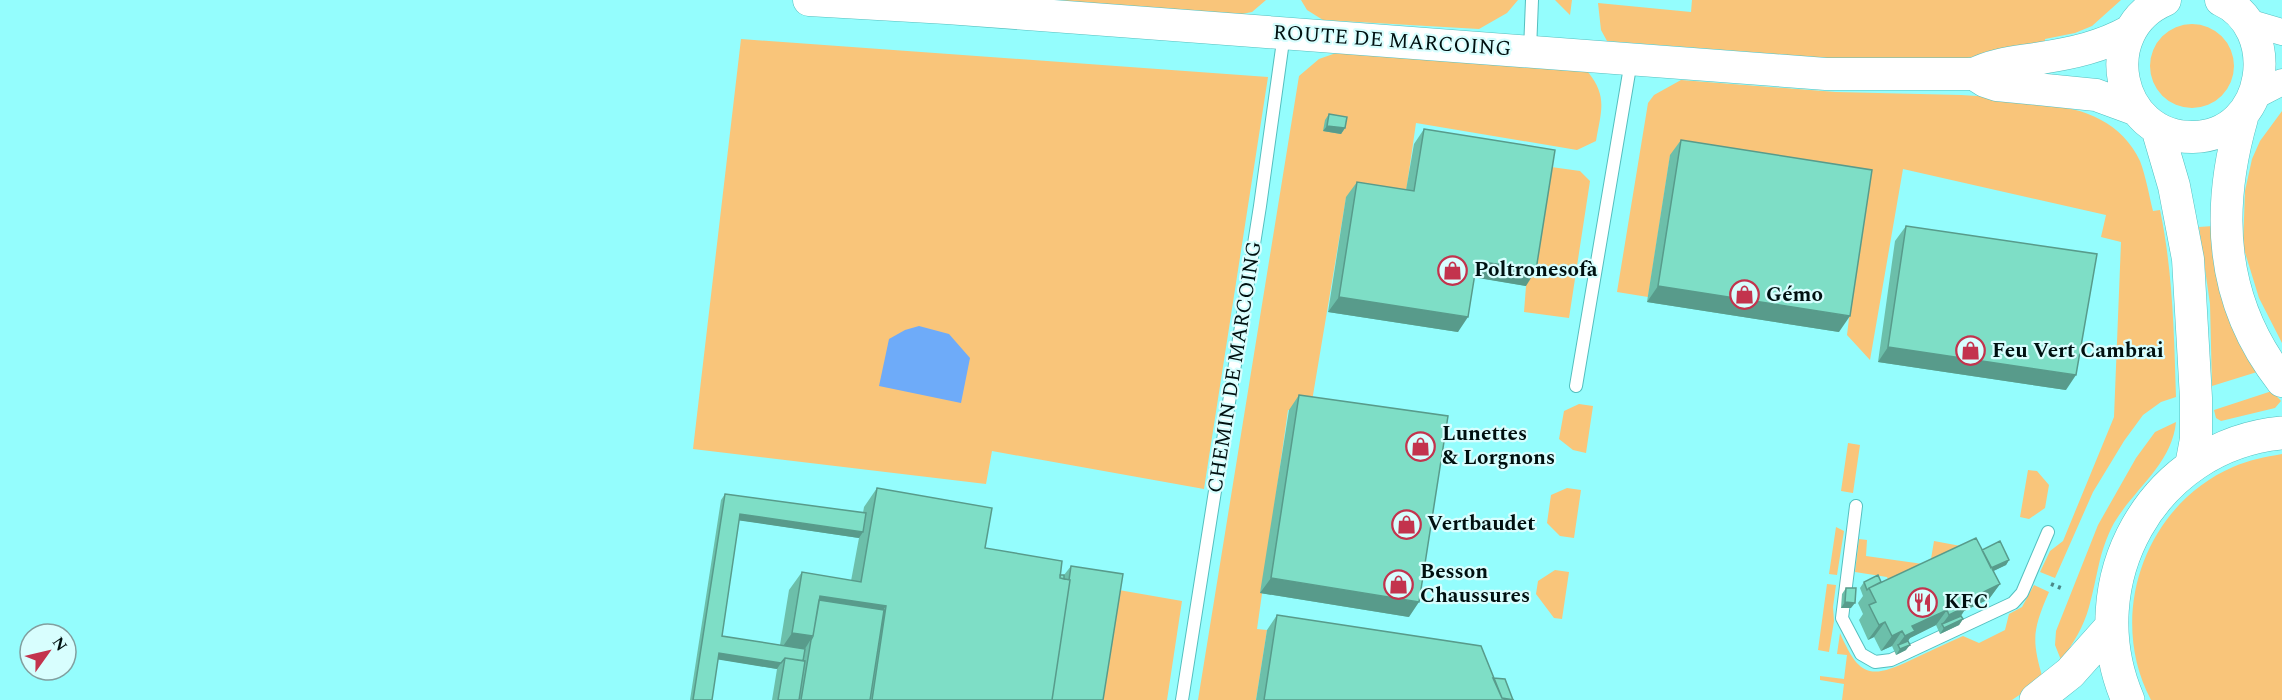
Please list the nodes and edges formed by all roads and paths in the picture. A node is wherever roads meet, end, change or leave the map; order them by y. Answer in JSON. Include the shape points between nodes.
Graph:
{"nodes":[{"id":1,"x":809,"y":0,"type":"edge"},
{"id":2,"x":1532,"y":0,"type":"edge"},
{"id":3,"x":2159,"y":1,"type":"edge"},
{"id":4,"x":2225,"y":1,"type":"edge"},
{"id":5,"x":947,"y":4,"type":"edge"},
{"id":6,"x":2251,"y":23,"type":"junction"},
{"id":7,"x":2130,"y":31,"type":"junction"},
{"id":8,"x":2282,"y":32,"type":"edge"},
{"id":9,"x":1284,"y":33,"type":"junction"},
{"id":10,"x":1530,"y":51,"type":"junction"},
{"id":11,"x":1631,"y":60,"type":"junction"},
{"id":12,"x":1974,"y":74,"type":"junction"},
{"id":13,"x":2261,"y":98,"type":"edge"},
{"id":14,"x":2147,"y":119,"type":"junction"},
{"id":15,"x":2282,"y":381,"type":"edge"},
{"id":16,"x":1576,"y":386,"type":"dead end"},
{"id":17,"x":2282,"y":433,"type":"edge"},
{"id":18,"x":2191,"y":466,"type":"junction"},
{"id":19,"x":1856,"y":506,"type":"dead end"},
{"id":20,"x":2048,"y":532,"type":"dead end"},
{"id":21,"x":2111,"y":627,"type":"junction"},
{"id":22,"x":1182,"y":700,"type":"edge"},
{"id":23,"x":2036,"y":700,"type":"edge"},
{"id":24,"x":2128,"y":700,"type":"edge"}],
"edges":[{"from":1,"to":5,"type":"street","name":"ROUTE DE MARCOING"},
{"from":2,"to":10,"type":"lane"},
{"from":3,"to":7,"type":"street"},
{"from":4,"to":6,"type":"street"},
{"from":5,"to":9,"type":"street","name":"ROUTE DE MARCOING"},
{"from":6,"to":8,"type":"street"},
{"from":6,"to":13,"type":"street","via":[[2264,58]]},
{"from":7,"to":12,"type":"street","name":"ROUTE DE MARCOING","via":[[2091,49],[1996,65]]},
{"from":7,"to":14,"type":"street","via":[[2123,51],[2126,92]]},
{"from":9,"to":10,"type":"street","name":"ROUTE DE MARCOING"},
{"from":9,"to":22,"type":"lane","name":"CHEMIN DE MARCOING"},
{"from":10,"to":11,"type":"street","name":"ROUTE DE MARCOING"},
{"from":11,"to":12,"type":"street","name":"ROUTE DE MARCOING","via":[[1826,74]]},
{"from":11,"to":16,"type":"lane"},
{"from":12,"to":14,"type":"street","name":"ROUTE DE MARCOING","via":[[1997,85],[2096,95]]},
{"from":13,"to":14,"type":"street","name":"ROUTE DE MARCOING","via":[[2228,129],[2210,135],[2174,135]]},
{"from":13,"to":15,"type":"street","via":[[2235,145],[2228,185],[2228,256],[2239,303],[2262,351]]},
{"from":14,"to":18,"type":"street","via":[[2174,186],[2188,259],[2196,398],[2196,440]]},
{"from":17,"to":18,"type":"main road","via":[[2226,447]]},
{"from":18,"to":21,"type":"main road","via":[[2163,491],[2140,520],[2124,553],[2114,589]]},
{"from":19,"to":20,"type":"lane","via":[[1842,618],[1861,654],[1880,663],[2013,603],[2022,592]]},
{"from":21,"to":23,"type":"main road","via":[[2070,673]]},
{"from":21,"to":24,"type":"main road","via":[[2114,656]]}]}
